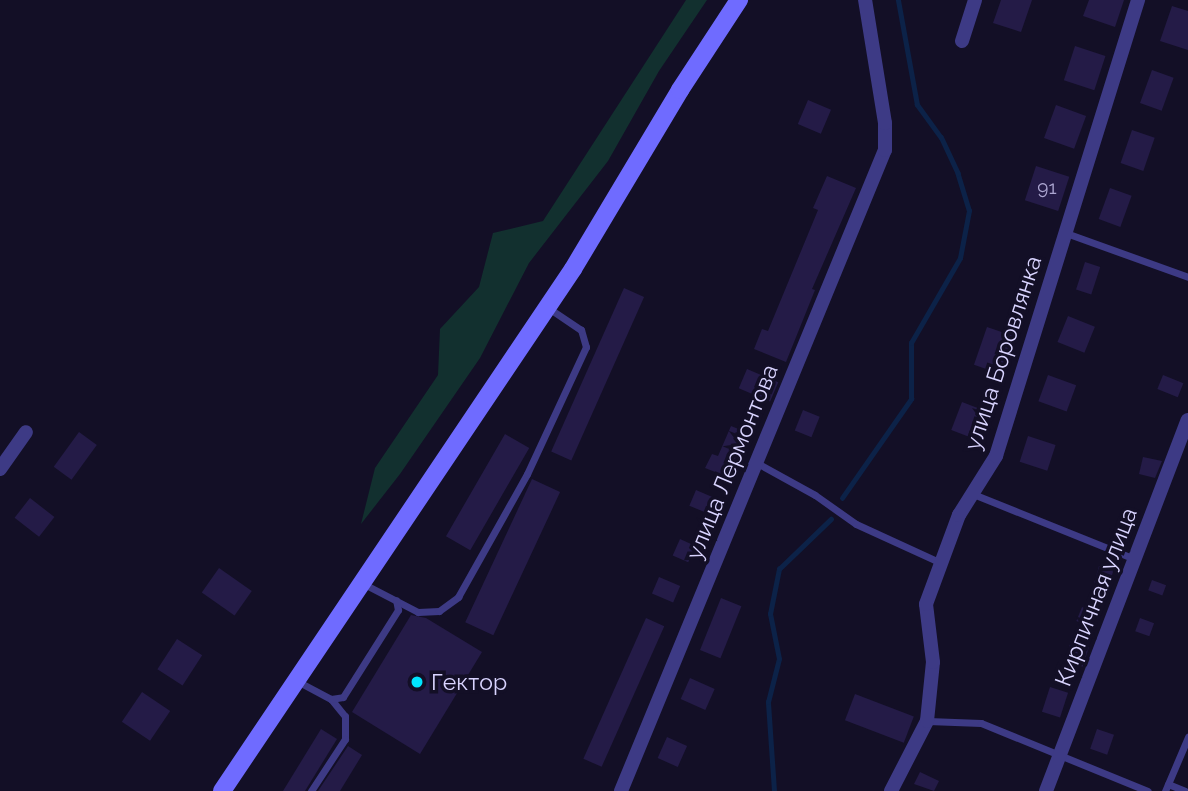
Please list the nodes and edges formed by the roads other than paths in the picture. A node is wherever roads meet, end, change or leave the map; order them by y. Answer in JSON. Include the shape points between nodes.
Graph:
{"nodes":[{"id":1,"x":739,"y":0,"type":"edge"},
{"id":2,"x":865,"y":0,"type":"edge"},
{"id":3,"x":975,"y":0,"type":"edge"},
{"id":4,"x":1138,"y":0,"type":"edge"},
{"id":5,"x":962,"y":41,"type":"dead end"},
{"id":6,"x":1066,"y":233,"type":"junction"},
{"id":7,"x":1188,"y":277,"type":"edge"},
{"id":8,"x":547,"y":308,"type":"junction"},
{"id":9,"x":1188,"y":420,"type":"edge"},
{"id":10,"x":26,"y":432,"type":"dead end"},
{"id":11,"x":756,"y":463,"type":"junction"},
{"id":12,"x":0,"y":469,"type":"edge"},
{"id":13,"x":972,"y":493,"type":"junction"},
{"id":14,"x":1135,"y":559,"type":"junction"},
{"id":15,"x":941,"y":564,"type":"junction"},
{"id":16,"x":362,"y":583,"type":"junction"},
{"id":17,"x":396,"y":600,"type":"junction"},
{"id":18,"x":296,"y":680,"type":"junction"},
{"id":19,"x":331,"y":699,"type":"junction"},
{"id":20,"x":927,"y":721,"type":"junction"},
{"id":21,"x":1188,"y":737,"type":"edge"},
{"id":22,"x":1059,"y":757,"type":"junction"},
{"id":23,"x":1166,"y":788,"type":"edge"},
{"id":24,"x":222,"y":791,"type":"edge"},
{"id":25,"x":311,"y":791,"type":"edge"},
{"id":26,"x":621,"y":791,"type":"edge"},
{"id":27,"x":891,"y":791,"type":"edge"},
{"id":28,"x":1046,"y":791,"type":"edge"},
{"id":29,"x":1148,"y":791,"type":"edge"},
{"id":30,"x":1185,"y":791,"type":"edge"}],
"edges":[{"from":1,"to":8,"type":"main road"},
{"from":2,"to":11,"type":"street","name":"улица Лермонтова","via":[[885,123],[885,150]]},
{"from":3,"to":5,"type":"street"},
{"from":4,"to":6,"type":"street","name":"улица Боровлянка"},
{"from":6,"to":7,"type":"lane"},
{"from":6,"to":13,"type":"street","name":"улица Боровлянка","via":[[996,456]]},
{"from":8,"to":16,"type":"main road"},
{"from":8,"to":17,"type":"lane","via":[[581,330],[586,348],[527,474],[458,597],[439,611],[418,612]]},
{"from":9,"to":14,"type":"street","name":"Кирпичная улица"},
{"from":10,"to":12,"type":"street"},
{"from":11,"to":15,"type":"lane","via":[[856,524]]},
{"from":11,"to":26,"type":"street","name":"улица Лермонтова"},
{"from":13,"to":14,"type":"lane"},
{"from":13,"to":15,"type":"street","name":"улица Боровлянка","via":[[959,514]]},
{"from":14,"to":22,"type":"street","name":"Кирпичная улица"},
{"from":15,"to":20,"type":"street","name":"улица Боровлянка","via":[[926,604],[933,662]]},
{"from":16,"to":17,"type":"lane"},
{"from":16,"to":18,"type":"main road"},
{"from":17,"to":19,"type":"lane","via":[[398,610],[343,697]]},
{"from":18,"to":19,"type":"lane"},
{"from":18,"to":24,"type":"main road"},
{"from":19,"to":25,"type":"lane","via":[[345,716],[345,739]]},
{"from":20,"to":22,"type":"lane","via":[[981,723]]},
{"from":20,"to":27,"type":"street","name":"улица Боровлянка"},
{"from":21,"to":23,"type":"lane"},
{"from":22,"to":28,"type":"street","name":"Кирпичная улица"},
{"from":22,"to":29,"type":"lane"},
{"from":23,"to":30,"type":"lane"}]}
